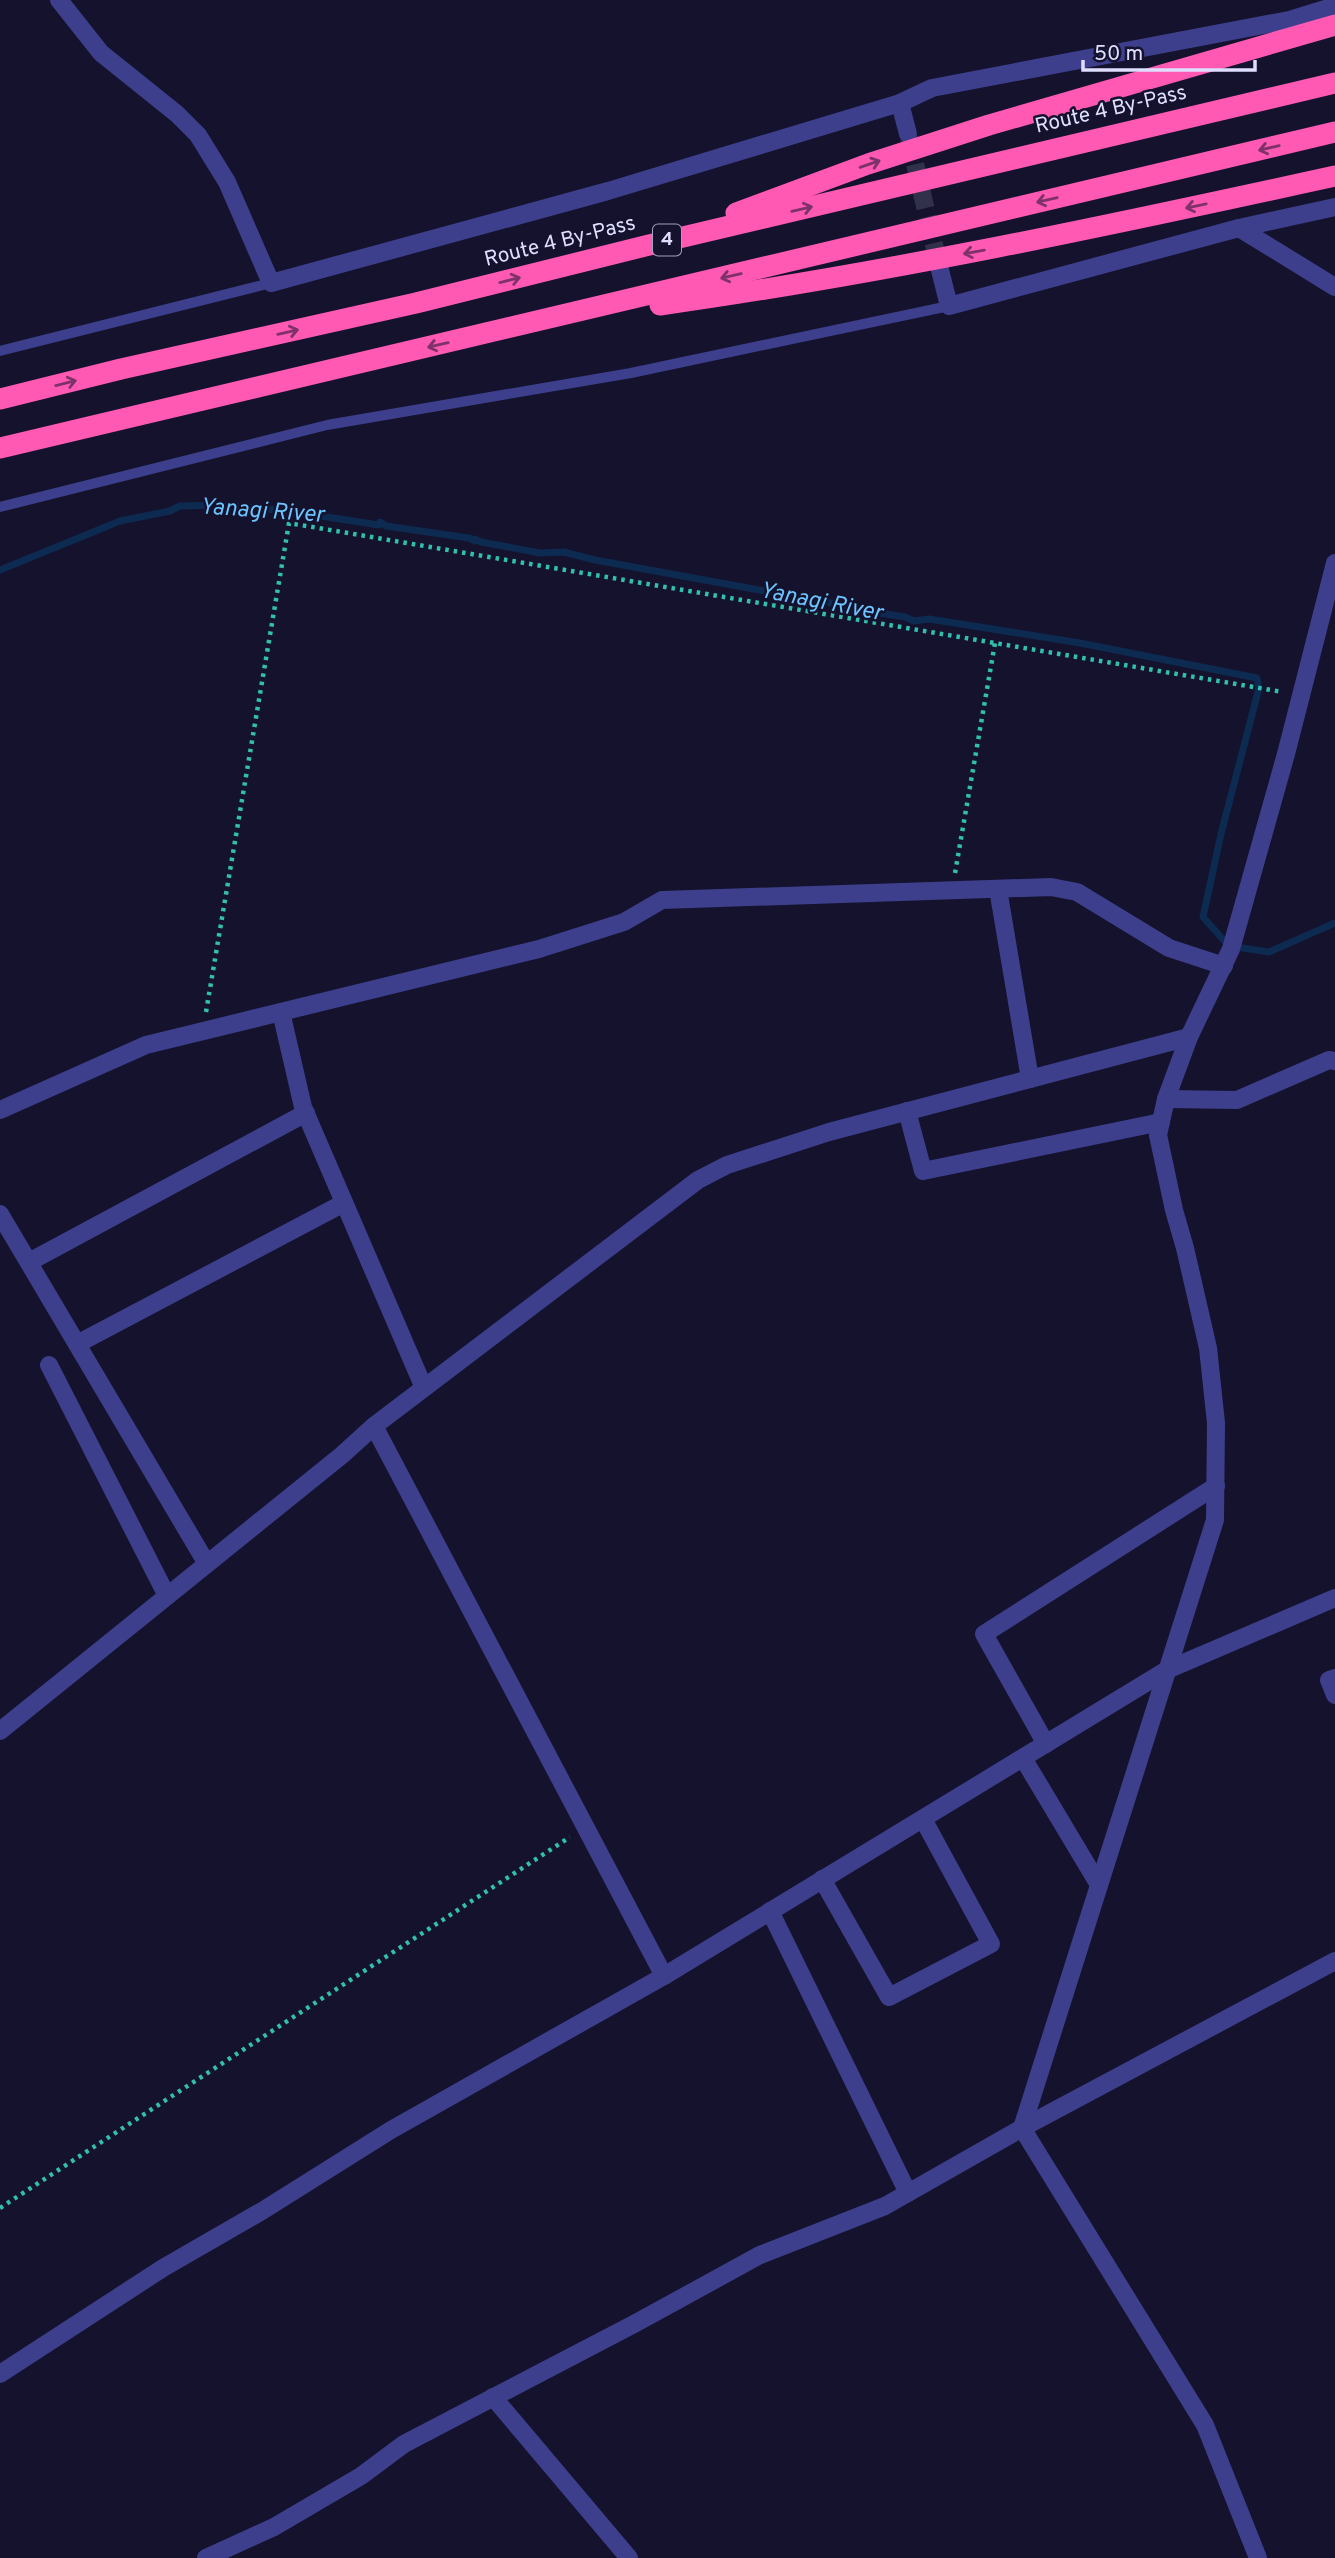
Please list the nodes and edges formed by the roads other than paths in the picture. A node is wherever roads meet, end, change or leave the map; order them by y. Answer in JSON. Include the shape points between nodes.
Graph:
{"nodes":[{"id":1,"x":59,"y":0,"type":"edge"},
{"id":2,"x":1335,"y":6,"type":"edge"},
{"id":3,"x":1335,"y":25,"type":"edge"},
{"id":4,"x":1335,"y":83,"type":"edge"},
{"id":5,"x":900,"y":103,"type":"junction"},
{"id":6,"x":1335,"y":132,"type":"edge"},
{"id":7,"x":908,"y":134,"type":"tunnel mouth"},
{"id":8,"x":1335,"y":176,"type":"edge"},
{"id":9,"x":1335,"y":207,"type":"edge"},
{"id":10,"x":1239,"y":228,"type":"junction"},
{"id":11,"x":645,"y":246,"type":"junction"},
{"id":12,"x":940,"y":270,"type":"tunnel mouth"},
{"id":13,"x":271,"y":283,"type":"junction"},
{"id":14,"x":1335,"y":287,"type":"edge"},
{"id":15,"x":949,"y":306,"type":"junction"},
{"id":16,"x":536,"y":322,"type":"junction"},
{"id":17,"x":0,"y":351,"type":"edge"},
{"id":18,"x":0,"y":399,"type":"edge"},
{"id":19,"x":0,"y":448,"type":"edge"},
{"id":20,"x":0,"y":507,"type":"edge"},
{"id":21,"x":1335,"y":563,"type":"edge"},
{"id":22,"x":998,"y":889,"type":"junction"},
{"id":23,"x":1224,"y":966,"type":"junction"},
{"id":24,"x":281,"y":1012,"type":"junction"},
{"id":25,"x":1189,"y":1037,"type":"junction"},
{"id":26,"x":1335,"y":1061,"type":"edge"},
{"id":27,"x":1030,"y":1079,"type":"junction"},
{"id":28,"x":1166,"y":1099,"type":"junction"},
{"id":29,"x":0,"y":1110,"type":"edge"},
{"id":30,"x":907,"y":1111,"type":"junction"},
{"id":31,"x":306,"y":1113,"type":"junction"},
{"id":32,"x":1161,"y":1122,"type":"junction"},
{"id":33,"x":344,"y":1203,"type":"junction"},
{"id":34,"x":0,"y":1214,"type":"edge"},
{"id":35,"x":29,"y":1262,"type":"junction"},
{"id":36,"x":77,"y":1345,"type":"junction"},
{"id":37,"x":49,"y":1365,"type":"dead end"},
{"id":38,"x":424,"y":1388,"type":"junction"},
{"id":39,"x":374,"y":1426,"type":"junction"},
{"id":40,"x":1216,"y":1486,"type":"junction"},
{"id":41,"x":207,"y":1564,"type":"junction"},
{"id":42,"x":167,"y":1596,"type":"junction"},
{"id":43,"x":1335,"y":1598,"type":"edge"},
{"id":44,"x":1167,"y":1670,"type":"junction"},
{"id":45,"x":1335,"y":1678,"type":"edge"},
{"id":46,"x":1335,"y":1695,"type":"edge"},
{"id":47,"x":0,"y":1731,"type":"edge"},
{"id":48,"x":1046,"y":1744,"type":"junction"},
{"id":49,"x":1023,"y":1758,"type":"junction"},
{"id":50,"x":923,"y":1819,"type":"junction"},
{"id":51,"x":822,"y":1879,"type":"junction"},
{"id":52,"x":1099,"y":1885,"type":"junction"},
{"id":53,"x":770,"y":1911,"type":"junction"},
{"id":54,"x":1335,"y":1961,"type":"edge"},
{"id":55,"x":664,"y":1976,"type":"junction"},
{"id":56,"x":1021,"y":2128,"type":"junction"},
{"id":57,"x":908,"y":2193,"type":"junction"},
{"id":58,"x":0,"y":2374,"type":"edge"},
{"id":59,"x":493,"y":2397,"type":"junction"},
{"id":60,"x":206,"y":2558,"type":"edge"},
{"id":61,"x":629,"y":2558,"type":"edge"},
{"id":62,"x":1258,"y":2558,"type":"edge"}],
"edges":[{"from":1,"to":13,"type":"street","via":[[101,53],[198,135],[227,181]]},
{"from":2,"to":5,"type":"street","via":[[1289,20],[932,88]]},
{"from":11,"to":3,"type":"highway","one_way":true,"via":[[977,129]]},
{"from":11,"to":4,"type":"highway","name":"Route 4 By-Pass","number":"4","one_way":true},
{"from":5,"to":7,"type":"street"},
{"from":5,"to":13,"type":"street","via":[[608,191]]},
{"from":6,"to":16,"type":"highway","number":"4","one_way":true},
{"from":8,"to":16,"type":"highway","one_way":true,"via":[[1057,237],[778,288]]},
{"from":9,"to":10,"type":"street"},
{"from":10,"to":14,"type":"street"},
{"from":10,"to":15,"type":"street"},
{"from":18,"to":11,"type":"highway","name":"Route 4 By-Pass","number":"4","one_way":true},
{"from":12,"to":15,"type":"street"},
{"from":13,"to":17,"type":"lane"},
{"from":15,"to":20,"type":"lane","via":[[631,373],[327,425]]},
{"from":16,"to":19,"type":"highway","number":"4","one_way":true},
{"from":21,"to":23,"type":"street"},
{"from":22,"to":23,"type":"street","via":[[1051,887],[1077,892],[1170,948]]},
{"from":22,"to":24,"type":"street","via":[[662,900],[624,922],[538,949]]},
{"from":22,"to":27,"type":"street"},
{"from":23,"to":25,"type":"street"},
{"from":24,"to":29,"type":"street","via":[[146,1045]]},
{"from":24,"to":31,"type":"street"},
{"from":25,"to":27,"type":"street"},
{"from":25,"to":28,"type":"street"},
{"from":26,"to":28,"type":"street","via":[[1237,1100]]},
{"from":27,"to":30,"type":"street"},
{"from":28,"to":32,"type":"street"},
{"from":30,"to":32,"type":"street","via":[[923,1171]]},
{"from":30,"to":38,"type":"street","via":[[727,1165],[698,1180]]},
{"from":31,"to":33,"type":"street"},
{"from":31,"to":35,"type":"street"},
{"from":32,"to":40,"type":"street","via":[[1158,1135],[1208,1348],[1216,1423]]},
{"from":33,"to":36,"type":"street"},
{"from":33,"to":38,"type":"street"},
{"from":34,"to":35,"type":"street"},
{"from":35,"to":36,"type":"street"},
{"from":36,"to":41,"type":"street"},
{"from":37,"to":42,"type":"street"},
{"from":38,"to":39,"type":"street"},
{"from":39,"to":41,"type":"street"},
{"from":39,"to":55,"type":"street"},
{"from":40,"to":44,"type":"street","via":[[1215,1520]]},
{"from":40,"to":48,"type":"street","via":[[984,1634]]},
{"from":41,"to":42,"type":"street"},
{"from":42,"to":47,"type":"street"},
{"from":43,"to":44,"type":"street"},
{"from":44,"to":48,"type":"street"},
{"from":44,"to":52,"type":"street"},
{"from":45,"to":46,"type":"street","via":[[1329,1680]]},
{"from":48,"to":49,"type":"street"},
{"from":49,"to":50,"type":"street"},
{"from":49,"to":52,"type":"street"},
{"from":50,"to":51,"type":"street"},
{"from":50,"to":51,"type":"street","via":[[991,1944],[889,1997]]},
{"from":51,"to":53,"type":"street"},
{"from":52,"to":56,"type":"street"},
{"from":53,"to":55,"type":"street"},
{"from":53,"to":57,"type":"street"},
{"from":54,"to":56,"type":"street"},
{"from":55,"to":58,"type":"street","via":[[391,2130],[163,2268]]},
{"from":56,"to":57,"type":"street"},
{"from":56,"to":62,"type":"street","via":[[1205,2425]]},
{"from":57,"to":59,"type":"street","via":[[760,2255]]},
{"from":59,"to":60,"type":"street","via":[[404,2444],[361,2476],[274,2527]]},
{"from":59,"to":61,"type":"street"}]}
